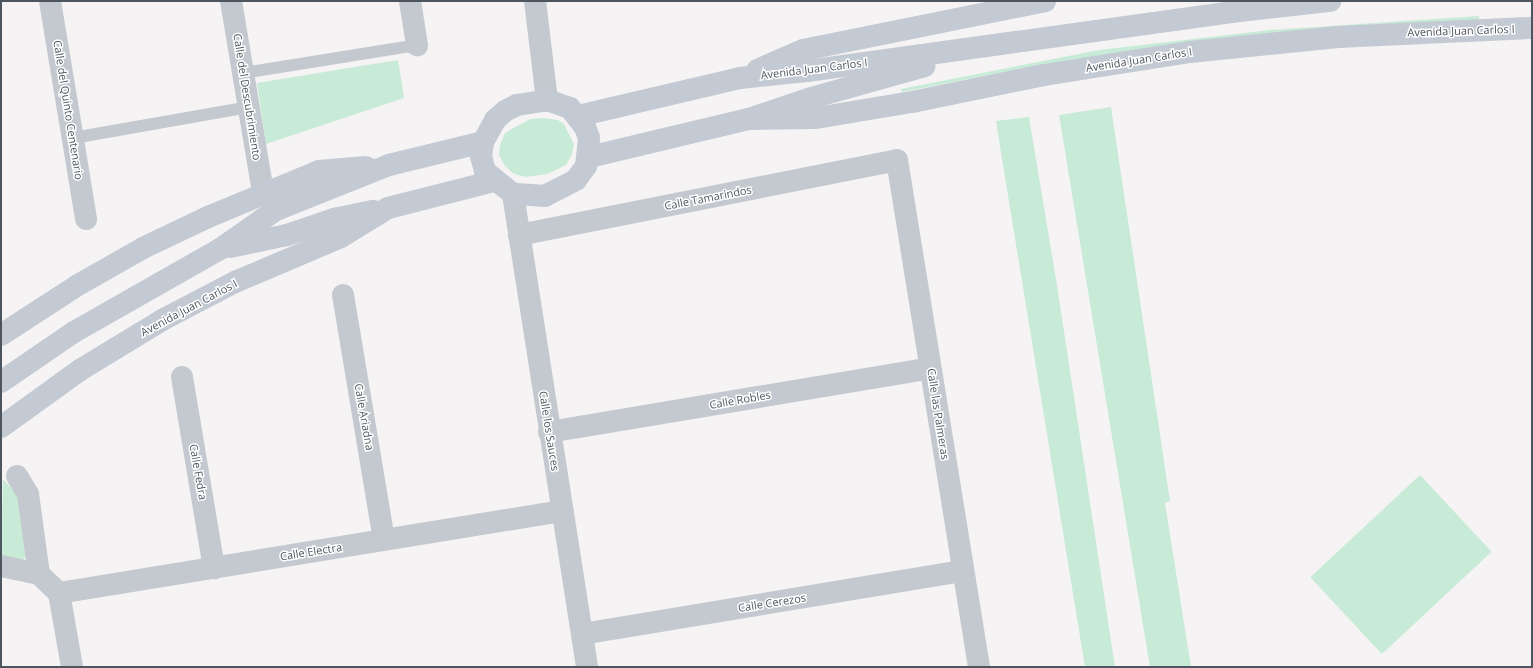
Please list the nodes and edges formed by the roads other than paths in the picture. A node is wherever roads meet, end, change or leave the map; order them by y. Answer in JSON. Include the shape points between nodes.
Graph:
{"nodes":[{"id":1,"x":50,"y":1,"type":"edge"},
{"id":2,"x":231,"y":1,"type":"edge"},
{"id":3,"x":410,"y":1,"type":"edge"},
{"id":4,"x":535,"y":1,"type":"edge"},
{"id":5,"x":1045,"y":1,"type":"edge"},
{"id":6,"x":1330,"y":1,"type":"edge"},
{"id":7,"x":987,"y":6,"type":"edge"},
{"id":8,"x":1532,"y":28,"type":"edge"},
{"id":9,"x":1007,"y":44,"type":"junction"},
{"id":10,"x":417,"y":45,"type":"joint"},
{"id":11,"x":243,"y":73,"type":"junction"},
{"id":12,"x":740,"y":78,"type":"junction"},
{"id":13,"x":547,"y":100,"type":"junction"},
{"id":14,"x":248,"y":107,"type":"junction"},
{"id":15,"x":578,"y":116,"type":"junction"},
{"id":16,"x":749,"y":119,"type":"junction"},
{"id":17,"x":72,"y":138,"type":"junction"},
{"id":18,"x":483,"y":142,"type":"junction"},
{"id":19,"x":589,"y":158,"type":"junction"},
{"id":20,"x":897,"y":160,"type":"joint"},
{"id":21,"x":389,"y":165,"type":"junction"},
{"id":22,"x":494,"y":181,"type":"junction"},
{"id":23,"x":263,"y":193,"type":"junction"},
{"id":24,"x":513,"y":194,"type":"junction"},
{"id":25,"x":388,"y":208,"type":"junction"},
{"id":26,"x":86,"y":220,"type":"dead end"},
{"id":27,"x":519,"y":235,"type":"junction"},
{"id":28,"x":220,"y":249,"type":"junction"},
{"id":29,"x":343,"y":295,"type":"dead end"},
{"id":30,"x":1,"y":335,"type":"edge"},
{"id":31,"x":930,"y":368,"type":"junction"},
{"id":32,"x":182,"y":377,"type":"dead end"},
{"id":33,"x":1,"y":382,"type":"edge"},
{"id":34,"x":1,"y":428,"type":"edge"},
{"id":35,"x":549,"y":432,"type":"junction"},
{"id":36,"x":18,"y":476,"type":"dead end"},
{"id":37,"x":562,"y":511,"type":"junction"},
{"id":38,"x":384,"y":540,"type":"junction"},
{"id":39,"x":1,"y":566,"type":"edge"},
{"id":40,"x":214,"y":568,"type":"junction"},
{"id":41,"x":963,"y":571,"type":"junction"},
{"id":42,"x":39,"y":574,"type":"junction"},
{"id":43,"x":59,"y":593,"type":"junction"},
{"id":44,"x":582,"y":634,"type":"junction"},
{"id":45,"x":72,"y":667,"type":"edge"},
{"id":46,"x":586,"y":667,"type":"edge"},
{"id":47,"x":979,"y":667,"type":"edge"}],
"edges":[{"from":1,"to":17,"type":"street","name":"Calle del Quinto Centenario"},
{"from":2,"to":11,"type":"street","name":"Calle del Descubrimiento"},
{"from":3,"to":10,"type":"street"},
{"from":4,"to":13,"type":"street"},
{"from":5,"to":7,"type":"main road","name":"Avenida Juan Carlos I"},
{"from":6,"to":9,"type":"main road","name":"Avenida Juan Carlos I","via":[[1238,11]]},
{"from":7,"to":12,"type":"main road","name":"Avenida Juan Carlos I","via":[[803,50]]},
{"from":8,"to":16,"type":"main road","name":"Avenida Juan Carlos I","via":[[1338,37],[1190,52],[1044,75],[912,102],[816,118]]},
{"from":9,"to":12,"type":"main road","name":"Avenida Juan Carlos I"},
{"from":9,"to":16,"type":"main road","name":"Avenida Juan Carlos I","via":[[811,98]]},
{"from":10,"to":11,"type":"lane"},
{"from":11,"to":14,"type":"street","name":"Calle del Descubrimiento"},
{"from":12,"to":15,"type":"main road","name":"Avenida Juan Carlos I"},
{"from":13,"to":15,"type":"main road","via":[[570,108]]},
{"from":13,"to":18,"type":"main road","via":[[517,105],[505,111],[495,120]]},
{"from":14,"to":17,"type":"lane"},
{"from":14,"to":23,"type":"street","name":"Calle del Descubrimiento"},
{"from":15,"to":19,"type":"main road","via":[[589,138]]},
{"from":16,"to":19,"type":"main road","name":"Avenida Juan Carlos I"},
{"from":17,"to":26,"type":"street","name":"Calle del Quinto Centenario"},
{"from":18,"to":21,"type":"main road","name":"Avenida Juan Carlos I"},
{"from":18,"to":22,"type":"main road","via":[[481,156],[485,171]]},
{"from":19,"to":24,"type":"main road","via":[[576,180],[563,188],[545,196]]},
{"from":20,"to":27,"type":"street","name":"Calle Tamarindos"},
{"from":20,"to":31,"type":"street","name":"Calle las Palmeras"},
{"from":21,"to":23,"type":"main road","name":"Avenida Juan Carlos I","via":[[319,171]]},
{"from":21,"to":28,"type":"main road","name":"Avenida Juan Carlos I","via":[[276,210]]},
{"from":22,"to":24,"type":"main road"},
{"from":22,"to":25,"type":"main road","name":"Avenida Juan Carlos I"},
{"from":23,"to":30,"type":"main road","name":"Avenida Juan Carlos I","via":[[143,248],[78,285]]},
{"from":24,"to":27,"type":"street","name":"Calle los Sauces"},
{"from":25,"to":28,"type":"main road","name":"Avenida Juan Carlos I","via":[[334,219],[286,235]]},
{"from":25,"to":34,"type":"main road","name":"Avenida Juan Carlos I","via":[[341,237],[235,282],[164,319],[80,370]]},
{"from":27,"to":35,"type":"street","name":"Calle los Sauces"},
{"from":28,"to":33,"type":"main road","name":"Avenida Juan Carlos I","via":[[74,332]]},
{"from":29,"to":38,"type":"street","name":"Calle Ariadna"},
{"from":31,"to":35,"type":"street","name":"Calle Robles"},
{"from":31,"to":41,"type":"street","name":"Calle las Palmeras"},
{"from":32,"to":40,"type":"street","name":"Calle Fedra"},
{"from":35,"to":37,"type":"street","name":"Calle los Sauces"},
{"from":36,"to":42,"type":"street","via":[[28,494]]},
{"from":37,"to":38,"type":"street","name":"Calle Electra"},
{"from":37,"to":44,"type":"street","name":"Calle los Sauces"},
{"from":38,"to":40,"type":"street","name":"Calle Electra"},
{"from":39,"to":42,"type":"street"},
{"from":40,"to":43,"type":"street","name":"Calle Electra"},
{"from":41,"to":44,"type":"street","name":"Calle Cerezos"},
{"from":41,"to":47,"type":"street","name":"Calle las Palmeras"},
{"from":42,"to":43,"type":"street"},
{"from":43,"to":45,"type":"street"},
{"from":44,"to":46,"type":"street","name":"Calle los Sauces"}]}
